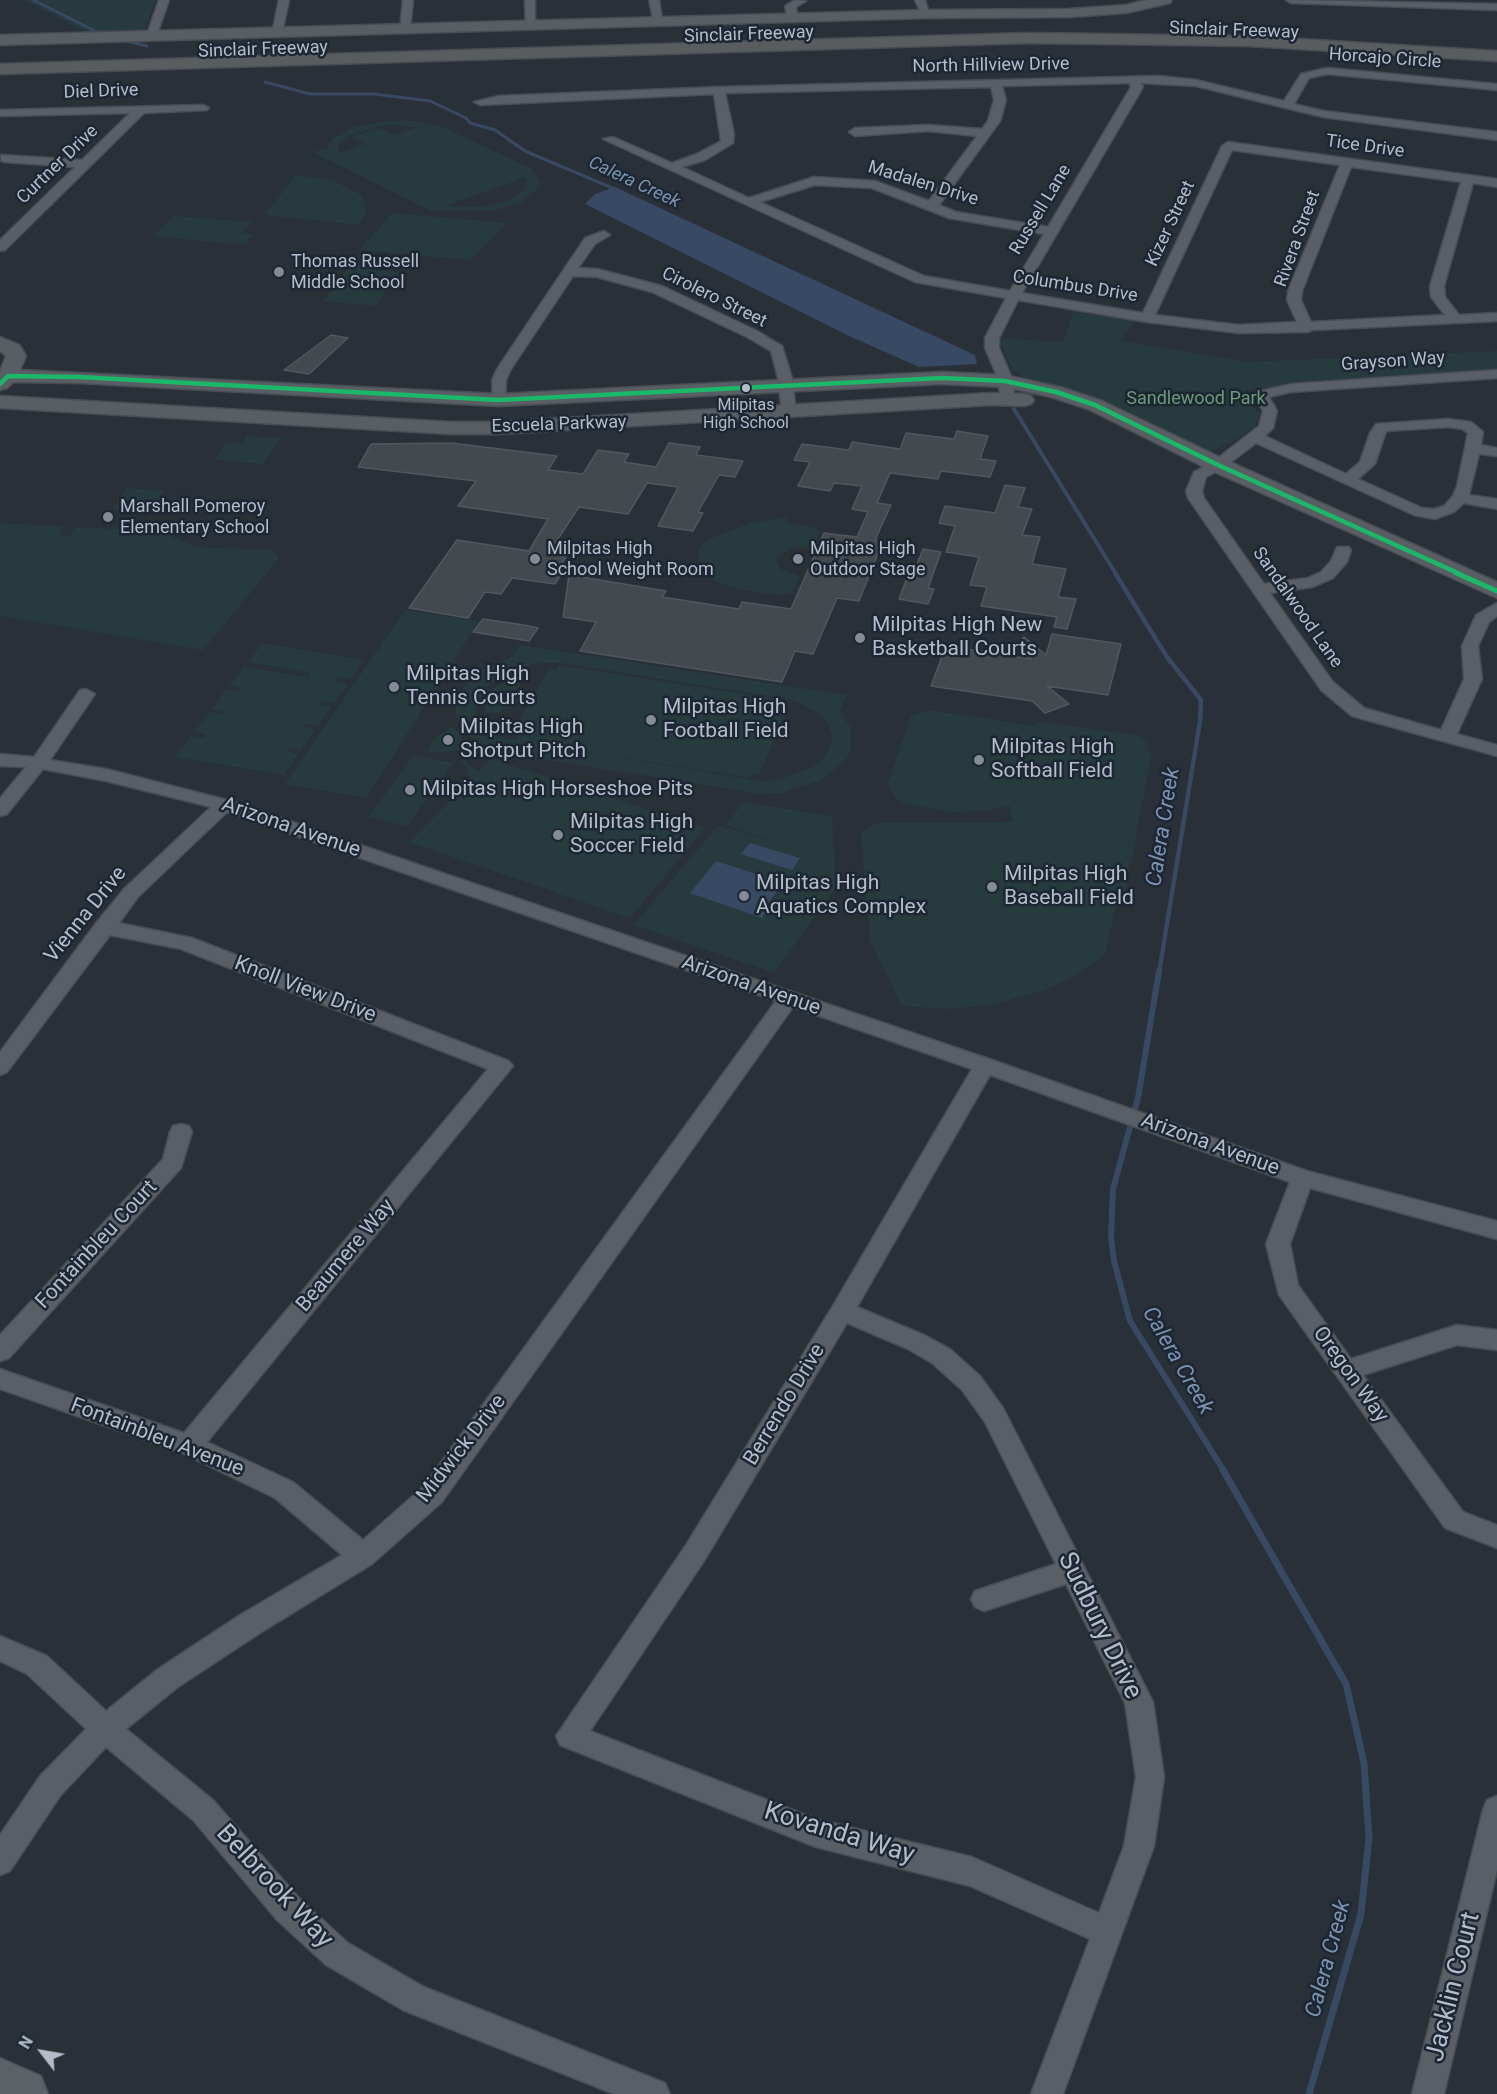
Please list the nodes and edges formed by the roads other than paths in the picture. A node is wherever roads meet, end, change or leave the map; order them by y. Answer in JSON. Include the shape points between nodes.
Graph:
{"nodes":[{"id":1,"x":164,"y":0,"type":"edge"},
{"id":2,"x":284,"y":0,"type":"edge"},
{"id":3,"x":408,"y":0,"type":"edge"},
{"id":4,"x":530,"y":0,"type":"edge"},
{"id":5,"x":654,"y":0,"type":"edge"},
{"id":6,"x":1165,"y":0,"type":"edge"},
{"id":7,"x":1291,"y":0,"type":"edge"},
{"id":8,"x":801,"y":1,"type":"edge"},
{"id":9,"x":1326,"y":1,"type":"edge"},
{"id":10,"x":923,"y":7,"type":"edge"},
{"id":11,"x":1497,"y":7,"type":"edge"},
{"id":12,"x":793,"y":19,"type":"junction"},
{"id":13,"x":659,"y":23,"type":"junction"},
{"id":14,"x":531,"y":27,"type":"junction"},
{"id":15,"x":405,"y":30,"type":"junction"},
{"id":16,"x":1339,"y":30,"type":"dead end"},
{"id":17,"x":277,"y":33,"type":"junction"},
{"id":18,"x":151,"y":37,"type":"junction"},
{"id":19,"x":1166,"y":37,"type":"junction"},
{"id":20,"x":0,"y":40,"type":"edge"},
{"id":21,"x":1497,"y":45,"type":"edge"},
{"id":22,"x":0,"y":58,"type":"edge"},
{"id":23,"x":1497,"y":58,"type":"edge"},
{"id":24,"x":0,"y":69,"type":"edge"},
{"id":25,"x":1497,"y":72,"type":"edge"},
{"id":26,"x":0,"y":74,"type":"edge"},
{"id":27,"x":1132,"y":81,"type":"junction"},
{"id":28,"x":996,"y":84,"type":"junction"},
{"id":29,"x":1497,"y":87,"type":"edge"},
{"id":30,"x":719,"y":90,"type":"junction"},
{"id":31,"x":480,"y":102,"type":"dead end"},
{"id":32,"x":1287,"y":106,"type":"junction"},
{"id":33,"x":203,"y":108,"type":"dead end"},
{"id":34,"x":141,"y":109,"type":"junction"},
{"id":35,"x":0,"y":113,"type":"edge"},
{"id":36,"x":855,"y":132,"type":"dead end"},
{"id":37,"x":984,"y":133,"type":"junction"},
{"id":38,"x":1497,"y":136,"type":"edge"},
{"id":39,"x":609,"y":140,"type":"dead end"},
{"id":40,"x":1228,"y":146,"type":"joint"},
{"id":41,"x":5,"y":158,"type":"dead end"},
{"id":42,"x":1347,"y":162,"type":"junction"},
{"id":43,"x":85,"y":164,"type":"junction"},
{"id":44,"x":672,"y":166,"type":"junction"},
{"id":45,"x":1468,"y":179,"type":"junction"},
{"id":46,"x":1497,"y":183,"type":"edge"},
{"id":47,"x":751,"y":201,"type":"junction"},
{"id":48,"x":931,"y":207,"type":"junction"},
{"id":49,"x":1052,"y":232,"type":"junction"},
{"id":50,"x":604,"y":235,"type":"dead end"},
{"id":51,"x":0,"y":247,"type":"edge"},
{"id":52,"x":570,"y":272,"type":"junction"},
{"id":53,"x":1013,"y":295,"type":"junction"},
{"id":54,"x":1497,"y":317,"type":"edge"},
{"id":55,"x":1147,"y":318,"type":"junction"},
{"id":56,"x":1455,"y":319,"type":"junction"},
{"id":57,"x":1307,"y":328,"type":"junction"},
{"id":58,"x":0,"y":343,"type":"edge"},
{"id":59,"x":997,"y":361,"type":"junction"},
{"id":60,"x":1497,"y":374,"type":"edge"},
{"id":61,"x":968,"y":377,"type":"junction"},
{"id":62,"x":4,"y":380,"type":"edge"},
{"id":63,"x":180,"y":384,"type":"junction"},
{"id":64,"x":785,"y":385,"type":"junction"},
{"id":65,"x":1007,"y":390,"type":"junction"},
{"id":66,"x":579,"y":395,"type":"junction"},
{"id":67,"x":389,"y":396,"type":"junction"},
{"id":68,"x":498,"y":400,"type":"junction"},
{"id":69,"x":0,"y":402,"type":"edge"},
{"id":70,"x":161,"y":412,"type":"junction"},
{"id":71,"x":789,"y":413,"type":"junction"},
{"id":72,"x":374,"y":423,"type":"junction"},
{"id":73,"x":585,"y":425,"type":"junction"},
{"id":74,"x":1257,"y":438,"type":"junction"},
{"id":75,"x":1473,"y":449,"type":"junction"},
{"id":76,"x":1497,"y":452,"type":"edge"},
{"id":77,"x":1218,"y":465,"type":"junction"},
{"id":78,"x":1348,"y":480,"type":"junction"},
{"id":79,"x":1460,"y":498,"type":"junction"},
{"id":80,"x":1497,"y":504,"type":"edge"},
{"id":81,"x":1342,"y":550,"type":"dead end"},
{"id":82,"x":1260,"y":589,"type":"junction"},
{"id":83,"x":1497,"y":591,"type":"edge"},
{"id":84,"x":1497,"y":608,"type":"edge"},
{"id":85,"x":86,"y":694,"type":"dead end"},
{"id":86,"x":1447,"y":737,"type":"junction"},
{"id":87,"x":1497,"y":751,"type":"edge"},
{"id":88,"x":0,"y":760,"type":"edge"},
{"id":89,"x":39,"y":763,"type":"junction"},
{"id":90,"x":224,"y":805,"type":"junction"},
{"id":91,"x":0,"y":810,"type":"edge"},
{"id":92,"x":104,"y":927,"type":"junction"},
{"id":93,"x":788,"y":999,"type":"junction"},
{"id":94,"x":985,"y":1065,"type":"junction"},
{"id":95,"x":502,"y":1066,"type":"joint"},
{"id":96,"x":0,"y":1067,"type":"edge"},
{"id":97,"x":181,"y":1132,"type":"dead end"},
{"id":98,"x":1303,"y":1178,"type":"junction"},
{"id":99,"x":1497,"y":1230,"type":"edge"},
{"id":100,"x":842,"y":1311,"type":"junction"},
{"id":101,"x":1497,"y":1340,"type":"edge"},
{"id":102,"x":0,"y":1351,"type":"edge"},
{"id":103,"x":1347,"y":1370,"type":"junction"},
{"id":104,"x":0,"y":1379,"type":"edge"},
{"id":105,"x":189,"y":1445,"type":"junction"},
{"id":106,"x":1497,"y":1537,"type":"edge"},
{"id":107,"x":363,"y":1556,"type":"junction"},
{"id":108,"x":1073,"y":1570,"type":"junction"},
{"id":109,"x":984,"y":1599,"type":"dead end"},
{"id":110,"x":0,"y":1648,"type":"edge"},
{"id":111,"x":105,"y":1729,"type":"junction"},
{"id":112,"x":570,"y":1736,"type":"joint"},
{"id":113,"x":1497,"y":1810,"type":"edge"},
{"id":114,"x":0,"y":1862,"type":"edge"},
{"id":115,"x":1107,"y":1931,"type":"junction"},
{"id":116,"x":0,"y":2083,"type":"edge"},
{"id":117,"x":23,"y":2094,"type":"edge"},
{"id":118,"x":654,"y":2094,"type":"edge"},
{"id":119,"x":1047,"y":2094,"type":"edge"},
{"id":120,"x":1428,"y":2094,"type":"edge"}],
"edges":[{"from":1,"to":18,"type":"street"},
{"from":2,"to":17,"type":"street"},
{"from":3,"to":15,"type":"street"},
{"from":4,"to":14,"type":"street"},
{"from":5,"to":13,"type":"street"},
{"from":6,"to":10,"type":"street","via":[[1098,12]]},
{"from":7,"to":9,"type":"street"},
{"from":8,"to":12,"type":"street","via":[[790,6]]},
{"from":9,"to":11,"type":"street"},
{"from":10,"to":12,"type":"street"},
{"from":12,"to":13,"type":"street"},
{"from":13,"to":14,"type":"street"},
{"from":14,"to":15,"type":"street"},
{"from":15,"to":17,"type":"street"},
{"from":16,"to":19,"type":"highway"},
{"from":17,"to":18,"type":"street"},
{"from":18,"to":20,"type":"street"},
{"from":19,"to":21,"type":"highway","name":"Sinclair Freeway","via":[[1312,33]]},
{"from":19,"to":22,"type":"highway","name":"Sinclair Freeway","via":[[907,30]]},
{"from":19,"to":23,"type":"highway","name":"Sinclair Freeway"},
{"from":19,"to":25,"type":"highway"},
{"from":19,"to":26,"type":"highway","name":"Sinclair Freeway"},
{"from":23,"to":24,"type":"highway","via":[[1248,41],[1028,38]]},
{"from":27,"to":28,"type":"street","name":"North Hillview Drive"},
{"from":27,"to":32,"type":"street","name":"North Hillview Drive","via":[[1196,83]]},
{"from":27,"to":49,"type":"street","name":"Russell Lane","via":[[1137,87]]},
{"from":28,"to":30,"type":"street","name":"North Hillview Drive"},
{"from":28,"to":37,"type":"street","via":[[1000,100],[994,121]]},
{"from":29,"to":32,"type":"street","name":"Horcajo Circle","via":[[1328,70],[1305,76]]},
{"from":30,"to":31,"type":"street","name":"North Hillview Drive"},
{"from":30,"to":44,"type":"street","via":[[727,143]]},
{"from":32,"to":38,"type":"street","name":"North Hillview Drive"},
{"from":33,"to":34,"type":"street","name":"Diel Drive"},
{"from":34,"to":35,"type":"street","name":"Diel Drive"},
{"from":34,"to":43,"type":"street","name":"Curtner Drive"},
{"from":36,"to":37,"type":"street","via":[[928,128]]},
{"from":37,"to":48,"type":"street"},
{"from":39,"to":44,"type":"street","name":"Columbus Drive"},
{"from":40,"to":42,"type":"street","name":"Tice Drive"},
{"from":40,"to":55,"type":"street","name":"Kizer Street"},
{"from":41,"to":43,"type":"street"},
{"from":42,"to":45,"type":"street","name":"Tice Drive"},
{"from":42,"to":57,"type":"street","name":"Rivera Street","via":[[1295,291],[1294,300]]},
{"from":43,"to":51,"type":"street","name":"Curtner Drive"},
{"from":44,"to":47,"type":"street","name":"Columbus Drive"},
{"from":45,"to":46,"type":"street","name":"Tice Drive"},
{"from":45,"to":56,"type":"street","via":[[1437,286],[1438,297]]},
{"from":47,"to":48,"type":"street","name":"Madalen Drive","via":[[814,181],[837,181],[875,185]]},
{"from":47,"to":53,"type":"street","name":"Columbus Drive","via":[[920,279]]},
{"from":48,"to":49,"type":"street","name":"Madalen Drive","via":[[953,215]]},
{"from":49,"to":53,"type":"street","name":"Russell Lane"},
{"from":50,"to":52,"type":"street","via":[[590,241]]},
{"from":52,"to":64,"type":"street","name":"Cirolero Street","via":[[597,273],[657,289],[752,334],[777,349]]},
{"from":52,"to":68,"type":"street","via":[[504,369],[498,380]]},
{"from":53,"to":55,"type":"street","name":"Columbus Drive"},
{"from":53,"to":59,"type":"street","name":"Russell Lane","via":[[992,338]]},
{"from":54,"to":56,"type":"street","name":"Columbus Drive"},
{"from":55,"to":57,"type":"street","name":"Columbus Drive","via":[[1239,329]]},
{"from":56,"to":57,"type":"street","name":"Columbus Drive"},
{"from":58,"to":62,"type":"street","via":[[16,356]]},
{"from":59,"to":61,"type":"street"},
{"from":59,"to":65,"type":"street","name":"Russell Lane"},
{"from":60,"to":74,"type":"street","name":"Grayson Way","via":[[1291,388],[1261,395],[1270,411],[1266,428]]},
{"from":61,"to":64,"type":"street","name":"Escuela Parkway"},
{"from":61,"to":65,"type":"street","name":"Escuela Parkway"},
{"from":62,"to":63,"type":"street","name":"Escuela Parkway"},
{"from":63,"to":67,"type":"street","name":"Escuela Parkway"},
{"from":63,"to":70,"type":"street"},
{"from":64,"to":66,"type":"street","name":"Escuela Parkway","via":[[646,386]]},
{"from":64,"to":71,"type":"street","name":"Cirolero Street"},
{"from":65,"to":71,"type":"street","name":"Escuela Parkway"},
{"from":65,"to":77,"type":"street","name":"Escuela Parkway","via":[[1116,417]]},
{"from":66,"to":68,"type":"street","name":"Escuela Parkway"},
{"from":66,"to":73,"type":"street"},
{"from":67,"to":68,"type":"street","name":"Escuela Parkway"},
{"from":67,"to":72,"type":"street"},
{"from":69,"to":70,"type":"street","name":"Escuela Parkway"},
{"from":70,"to":72,"type":"street","name":"Escuela Parkway"},
{"from":71,"to":73,"type":"street","name":"Escuela Parkway"},
{"from":72,"to":73,"type":"street","name":"Escuela Parkway","via":[[451,428]]},
{"from":74,"to":77,"type":"street"},
{"from":74,"to":78,"type":"street"},
{"from":75,"to":76,"type":"street"},
{"from":75,"to":78,"type":"street","via":[[1476,432],[1466,425],[1382,428],[1367,464]]},
{"from":75,"to":79,"type":"street"},
{"from":77,"to":82,"type":"street","name":"Sandalwood Lane","via":[[1196,480],[1196,498]]},
{"from":77,"to":83,"type":"street","name":"Escuela Parkway"},
{"from":78,"to":79,"type":"street","via":[[1426,514],[1442,513]]},
{"from":79,"to":80,"type":"street"},
{"from":81,"to":82,"type":"street","via":[[1339,562],[1327,575],[1302,584]]},
{"from":82,"to":86,"type":"street","name":"Sandalwood Lane","via":[[1327,686],[1358,712]]},
{"from":84,"to":86,"type":"street","via":[[1482,619],[1470,646],[1473,679]]},
{"from":85,"to":89,"type":"street"},
{"from":86,"to":87,"type":"street","name":"Sandalwood Lane"},
{"from":88,"to":89,"type":"street","name":"Arizona Avenue"},
{"from":89,"to":90,"type":"street","name":"Arizona Avenue","via":[[117,777]]},
{"from":89,"to":91,"type":"street"},
{"from":90,"to":92,"type":"street","name":"Vienna Drive","via":[[131,892]]},
{"from":90,"to":93,"type":"street","name":"Arizona Avenue"},
{"from":92,"to":95,"type":"street","name":"Knoll View Drive","via":[[185,944]]},
{"from":92,"to":96,"type":"street","name":"Vienna Drive"},
{"from":93,"to":94,"type":"street","name":"Arizona Avenue"},
{"from":93,"to":107,"type":"street","name":"Midwick Drive","via":[[433,1494]]},
{"from":94,"to":98,"type":"street","name":"Arizona Avenue"},
{"from":94,"to":100,"type":"street","name":"Berrendo Drive"},
{"from":95,"to":105,"type":"street","name":"Beaumere Way"},
{"from":97,"to":102,"type":"street","name":"Fontainbleu Court","via":[[173,1162]]},
{"from":98,"to":99,"type":"street","name":"Arizona Avenue"},
{"from":98,"to":103,"type":"street","name":"Oregon Way","via":[[1278,1245],[1287,1288]]},
{"from":100,"to":108,"type":"street","name":"Sudbury Drive","via":[[916,1342],[941,1356],[971,1383],[994,1415]]},
{"from":100,"to":112,"type":"street","name":"Berrendo Drive","via":[[695,1553]]},
{"from":101,"to":103,"type":"street","via":[[1457,1335]]},
{"from":103,"to":106,"type":"street","name":"Oregon Way","via":[[1454,1520]]},
{"from":104,"to":105,"type":"street","name":"Fontainbleu Avenue"},
{"from":105,"to":107,"type":"street","name":"Fontainbleu Avenue","via":[[285,1490]]},
{"from":107,"to":111,"type":"street","name":"Midwick Drive","via":[[168,1678]]},
{"from":108,"to":109,"type":"street"},
{"from":108,"to":115,"type":"street","name":"Sudbury Drive","via":[[1139,1702],[1150,1777],[1138,1846]]},
{"from":110,"to":111,"type":"street","name":"Belbrook Way","via":[[37,1665]]},
{"from":111,"to":114,"type":"street","name":"Midwick Drive","via":[[50,1786]]},
{"from":111,"to":118,"type":"street","name":"Belbrook Way","via":[[203,1810],[288,1909],[337,1954],[414,1999]]},
{"from":112,"to":115,"type":"street","name":"Kovanda Way","via":[[816,1833],[972,1872]]},
{"from":113,"to":120,"type":"street","name":"Jacklin Court"},
{"from":115,"to":119,"type":"street","name":"Sudbury Drive"},
{"from":116,"to":117,"type":"main road"}]}
